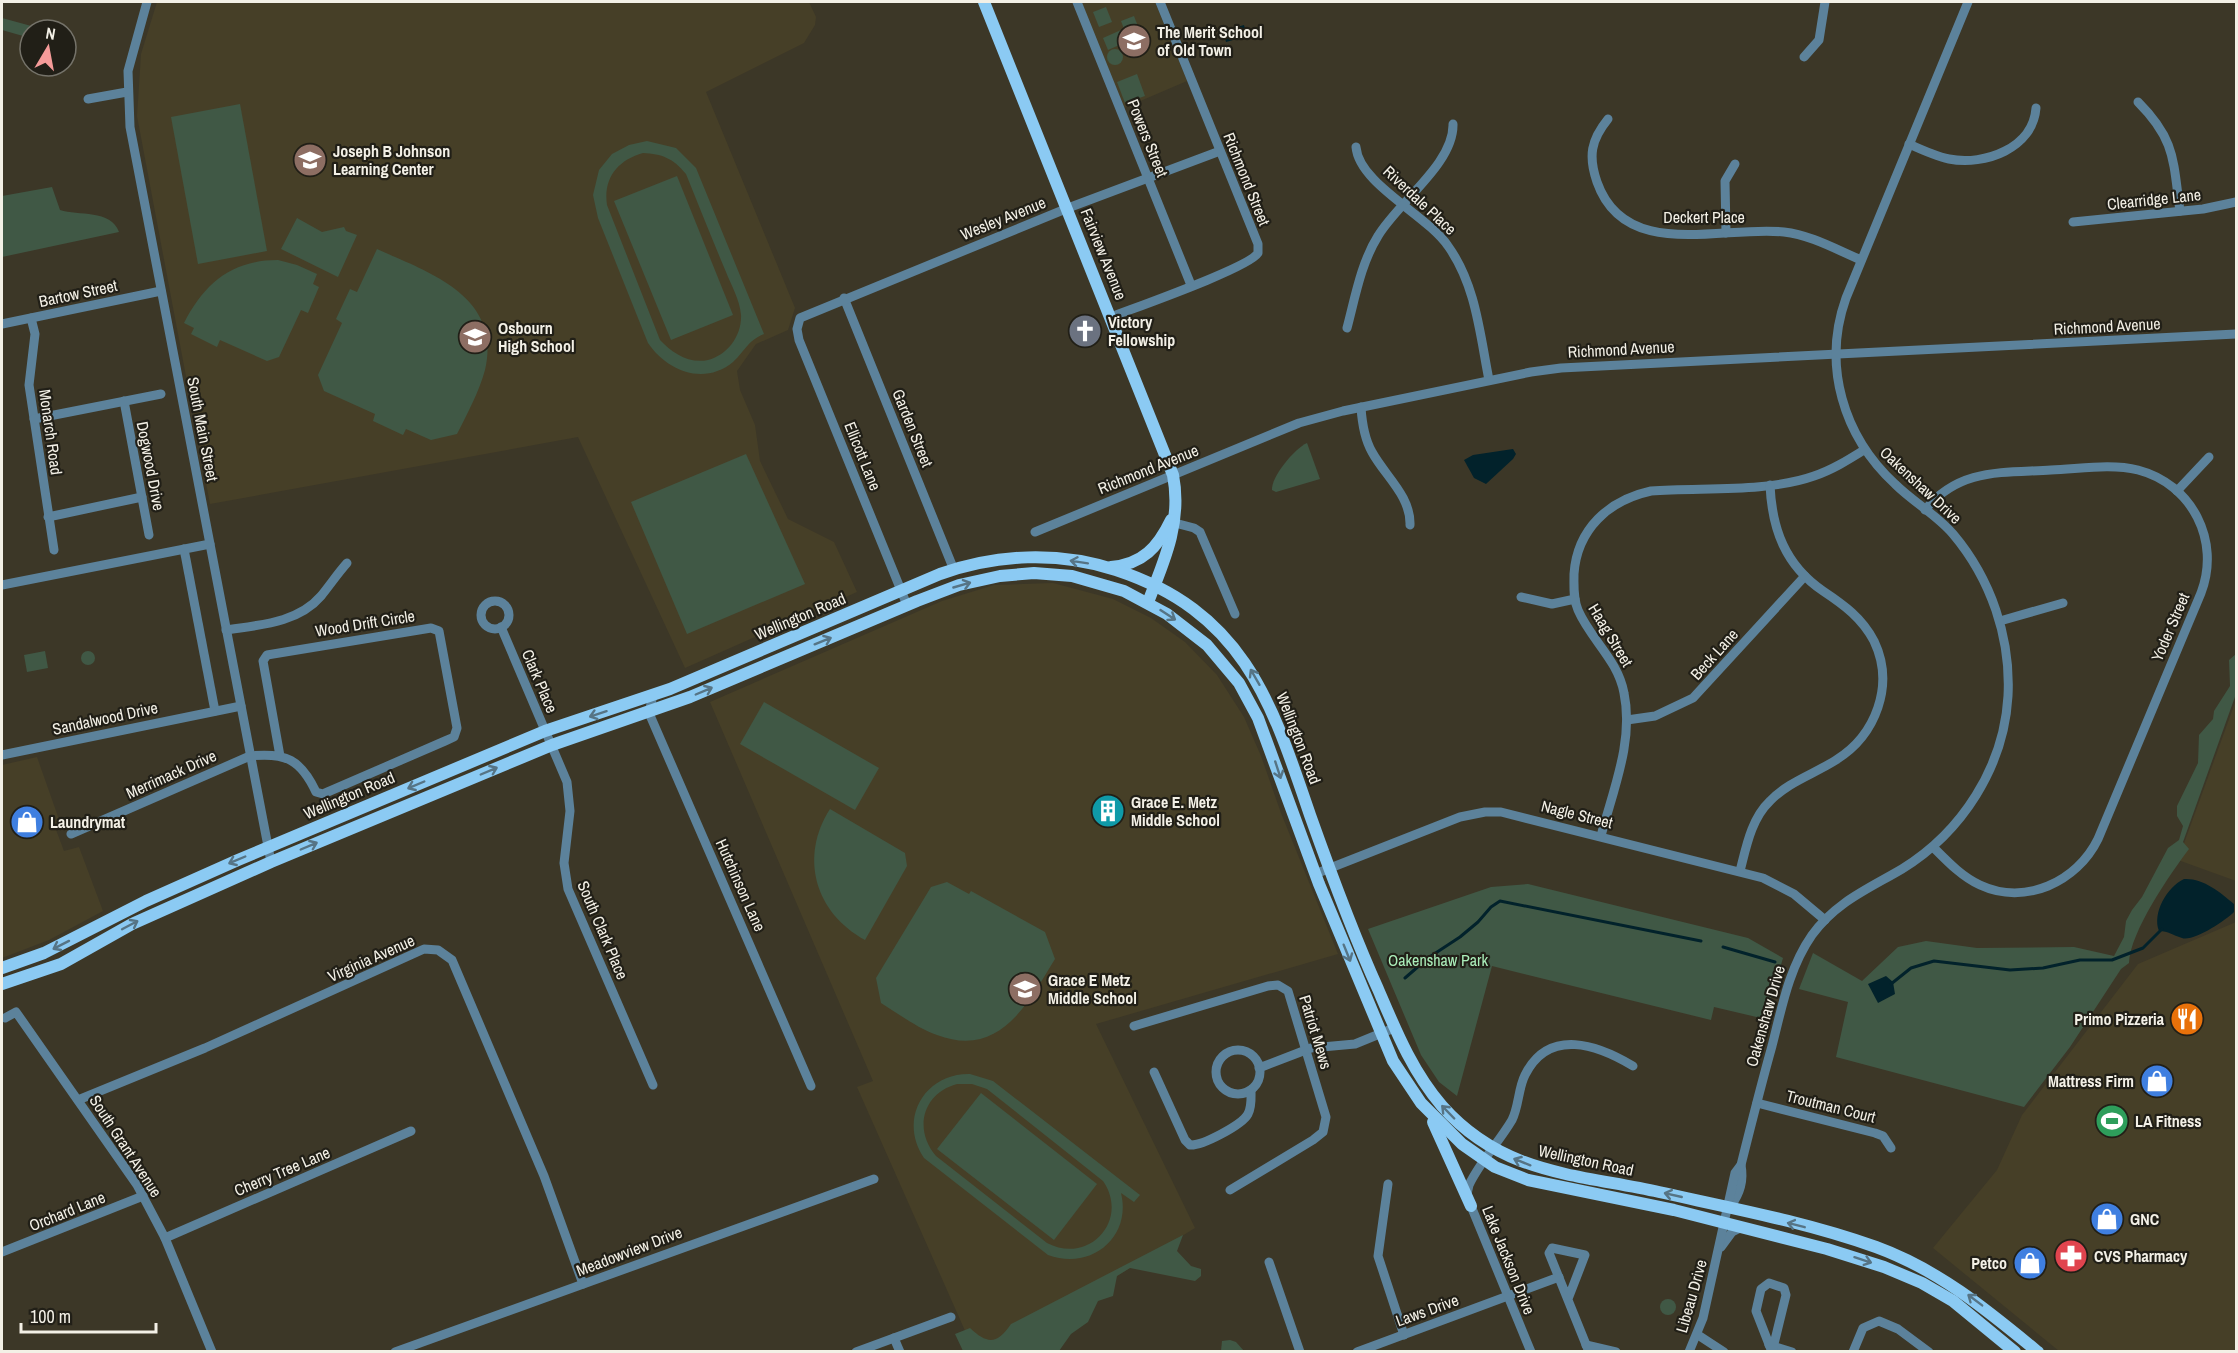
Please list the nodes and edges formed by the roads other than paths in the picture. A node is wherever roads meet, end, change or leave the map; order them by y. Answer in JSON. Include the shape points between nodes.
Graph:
{"nodes":[{"id":1,"x":147,"y":2,"type":"edge"},
{"id":2,"x":984,"y":2,"type":"edge"},
{"id":3,"x":1077,"y":2,"type":"edge"},
{"id":4,"x":1160,"y":2,"type":"edge"},
{"id":5,"x":1825,"y":2,"type":"edge"},
{"id":6,"x":1968,"y":2,"type":"edge"},
{"id":7,"x":1804,"y":57,"type":"dead end"},
{"id":8,"x":127,"y":92,"type":"junction"},
{"id":9,"x":88,"y":99,"type":"dead end"},
{"id":10,"x":2138,"y":102,"type":"dead end"},
{"id":11,"x":2036,"y":108,"type":"dead end"},
{"id":12,"x":1608,"y":118,"type":"dead end"},
{"id":13,"x":1453,"y":124,"type":"dead end"},
{"id":14,"x":1909,"y":144,"type":"junction"},
{"id":15,"x":1356,"y":147,"type":"dead end"},
{"id":16,"x":1220,"y":151,"type":"junction"},
{"id":17,"x":1735,"y":164,"type":"dead end"},
{"id":18,"x":1148,"y":178,"type":"junction"},
{"id":19,"x":2236,"y":202,"type":"edge"},
{"id":20,"x":1403,"y":204,"type":"junction"},
{"id":21,"x":1068,"y":208,"type":"junction"},
{"id":22,"x":2180,"y":212,"type":"junction"},
{"id":23,"x":2073,"y":222,"type":"dead end"},
{"id":24,"x":1726,"y":233,"type":"junction"},
{"id":25,"x":1861,"y":260,"type":"junction"},
{"id":26,"x":1191,"y":285,"type":"junction"},
{"id":27,"x":161,"y":291,"type":"junction"},
{"id":28,"x":844,"y":298,"type":"junction"},
{"id":29,"x":1111,"y":317,"type":"junction"},
{"id":30,"x":31,"y":318,"type":"junction"},
{"id":31,"x":800,"y":318,"type":"joint"},
{"id":32,"x":2,"y":324,"type":"edge"},
{"id":33,"x":1347,"y":328,"type":"dead end"},
{"id":34,"x":2236,"y":334,"type":"edge"},
{"id":35,"x":1836,"y":353,"type":"junction"},
{"id":36,"x":1489,"y":380,"type":"junction"},
{"id":37,"x":161,"y":394,"type":"dead end"},
{"id":38,"x":124,"y":401,"type":"junction"},
{"id":39,"x":1361,"y":407,"type":"junction"},
{"id":40,"x":34,"y":419,"type":"junction"},
{"id":41,"x":1864,"y":450,"type":"junction"},
{"id":42,"x":2209,"y":457,"type":"dead end"},
{"id":43,"x":1173,"y":475,"type":"junction"},
{"id":44,"x":1770,"y":485,"type":"junction"},
{"id":45,"x":2177,"y":491,"type":"junction"},
{"id":46,"x":142,"y":497,"type":"junction"},
{"id":47,"x":1925,"y":510,"type":"junction"},
{"id":48,"x":48,"y":517,"type":"junction"},
{"id":49,"x":1175,"y":517,"type":"junction"},
{"id":50,"x":1410,"y":525,"type":"dead end"},
{"id":51,"x":1035,"y":532,"type":"dead end"},
{"id":52,"x":149,"y":536,"type":"dead end"},
{"id":53,"x":210,"y":544,"type":"junction"},
{"id":54,"x":184,"y":549,"type":"junction"},
{"id":55,"x":54,"y":550,"type":"dead end"},
{"id":56,"x":347,"y":562,"type":"dead end"},
{"id":57,"x":1104,"y":567,"type":"junction"},
{"id":58,"x":954,"y":570,"type":"junction"},
{"id":59,"x":1805,"y":576,"type":"junction"},
{"id":60,"x":2,"y":585,"type":"edge"},
{"id":61,"x":1154,"y":586,"type":"junction"},
{"id":62,"x":901,"y":591,"type":"junction"},
{"id":63,"x":1521,"y":597,"type":"dead end"},
{"id":64,"x":1575,"y":599,"type":"junction"},
{"id":65,"x":1148,"y":602,"type":"junction"},
{"id":66,"x":2063,"y":603,"type":"dead end"},
{"id":67,"x":907,"y":605,"type":"junction"},
{"id":68,"x":1235,"y":614,"type":"dead end"},
{"id":69,"x":2000,"y":621,"type":"junction"},
{"id":70,"x":501,"y":627,"type":"dead end"},
{"id":71,"x":226,"y":630,"type":"junction"},
{"id":72,"x":653,"y":695,"type":"junction"},
{"id":73,"x":241,"y":706,"type":"junction"},
{"id":74,"x":214,"y":711,"type":"junction"},
{"id":75,"x":649,"y":713,"type":"junction"},
{"id":76,"x":1627,"y":720,"type":"junction"},
{"id":77,"x":545,"y":731,"type":"junction"},
{"id":78,"x":552,"y":746,"type":"junction"},
{"id":79,"x":2,"y":755,"type":"edge"},
{"id":80,"x":250,"y":756,"type":"junction"},
{"id":81,"x":280,"y":756,"type":"junction"},
{"id":82,"x":71,"y":834,"type":"dead end"},
{"id":83,"x":1601,"y":836,"type":"junction"},
{"id":84,"x":268,"y":847,"type":"junction"},
{"id":85,"x":1933,"y":847,"type":"junction"},
{"id":86,"x":271,"y":862,"type":"junction"},
{"id":87,"x":1329,"y":868,"type":"junction"},
{"id":88,"x":1740,"y":872,"type":"junction"},
{"id":89,"x":1315,"y":874,"type":"junction"},
{"id":90,"x":1825,"y":920,"type":"junction"},
{"id":91,"x":2,"y":968,"type":"edge"},
{"id":92,"x":2,"y":984,"type":"edge"},
{"id":93,"x":5,"y":1018,"type":"dead end"},
{"id":94,"x":1134,"y":1026,"type":"dead end"},
{"id":95,"x":1394,"y":1028,"type":"junction"},
{"id":96,"x":1381,"y":1034,"type":"junction"},
{"id":97,"x":1306,"y":1050,"type":"junction"},
{"id":98,"x":1633,"y":1066,"type":"dead end"},
{"id":99,"x":1259,"y":1068,"type":"junction"},
{"id":100,"x":1154,"y":1072,"type":"dead end"},
{"id":101,"x":653,"y":1085,"type":"dead end"},
{"id":102,"x":811,"y":1086,"type":"dead end"},
{"id":103,"x":1251,"y":1090,"type":"junction"},
{"id":104,"x":78,"y":1100,"type":"junction"},
{"id":105,"x":1757,"y":1103,"type":"junction"},
{"id":106,"x":1424,"y":1106,"type":"junction"},
{"id":107,"x":411,"y":1131,"type":"dead end"},
{"id":108,"x":1891,"y":1148,"type":"dead end"},
{"id":109,"x":1493,"y":1149,"type":"junction"},
{"id":110,"x":1485,"y":1161,"type":"junction"},
{"id":111,"x":874,"y":1179,"type":"dead end"},
{"id":112,"x":1388,"y":1184,"type":"dead end"},
{"id":113,"x":1230,"y":1190,"type":"dead end"},
{"id":114,"x":143,"y":1196,"type":"junction"},
{"id":115,"x":1471,"y":1206,"type":"junction"},
{"id":116,"x":1730,"y":1208,"type":"junction"},
{"id":117,"x":1726,"y":1223,"type":"junction"},
{"id":118,"x":1742,"y":1227,"type":"junction"},
{"id":119,"x":165,"y":1238,"type":"junction"},
{"id":120,"x":1720,"y":1249,"type":"junction"},
{"id":121,"x":2,"y":1252,"type":"edge"},
{"id":122,"x":1269,"y":1262,"type":"dead end"},
{"id":123,"x":1559,"y":1277,"type":"junction"},
{"id":124,"x":583,"y":1284,"type":"junction"},
{"id":125,"x":1507,"y":1297,"type":"junction"},
{"id":126,"x":1568,"y":1299,"type":"junction"},
{"id":127,"x":951,"y":1317,"type":"dead end"},
{"id":128,"x":1404,"y":1335,"type":"junction"},
{"id":129,"x":1698,"y":1335,"type":"junction"},
{"id":130,"x":2020,"y":1337,"type":"junction"},
{"id":131,"x":894,"y":1338,"type":"junction"},
{"id":132,"x":1588,"y":1348,"type":"edge"},
{"id":133,"x":1772,"y":1349,"type":"edge"},
{"id":134,"x":2012,"y":1350,"type":"edge"},
{"id":135,"x":212,"y":1352,"type":"edge"},
{"id":136,"x":395,"y":1352,"type":"edge"},
{"id":137,"x":856,"y":1352,"type":"edge"},
{"id":138,"x":900,"y":1352,"type":"edge"},
{"id":139,"x":1300,"y":1352,"type":"edge"},
{"id":140,"x":1356,"y":1352,"type":"edge"},
{"id":141,"x":1531,"y":1352,"type":"edge"},
{"id":142,"x":1616,"y":1352,"type":"edge"},
{"id":143,"x":1689,"y":1352,"type":"edge"},
{"id":144,"x":1724,"y":1352,"type":"edge"},
{"id":145,"x":1792,"y":1352,"type":"edge"},
{"id":146,"x":1853,"y":1352,"type":"edge"},
{"id":147,"x":1929,"y":1352,"type":"edge"},
{"id":148,"x":2038,"y":1352,"type":"edge"}],
"edges":[{"from":1,"to":8,"type":"street","name":"South Main Street","via":[[132,53]]},
{"from":2,"to":21,"type":"main road","name":"Fairview Avenue"},
{"from":3,"to":18,"type":"street","name":"Powers Street"},
{"from":4,"to":16,"type":"street","name":"Richmond Street"},
{"from":5,"to":7,"type":"street","via":[[1819,40]]},
{"from":6,"to":14,"type":"street","name":"Oakenshaw Drive"},
{"from":8,"to":9,"type":"street"},
{"from":8,"to":27,"type":"street","name":"South Main Street"},
{"from":10,"to":22,"type":"street","via":[[2161,126],[2169,142]]},
{"from":11,"to":14,"type":"street","via":[[2028,135],[1994,156],[1970,161],[1948,159]]},
{"from":12,"to":24,"type":"street","name":"Deckert Place","via":[[1592,144],[1591,163],[1599,188],[1616,211],[1635,224],[1662,234]]},
{"from":13,"to":20,"type":"street","via":[[1449,149]]},
{"from":14,"to":25,"type":"street","name":"Oakenshaw Drive"},
{"from":15,"to":20,"type":"street","name":"Riverdale Place","via":[[1364,168]]},
{"from":16,"to":18,"type":"street","name":"Wesley Avenue"},
{"from":16,"to":26,"type":"street","name":"Richmond Street","via":[[1258,244],[1258,254]]},
{"from":17,"to":24,"type":"street","via":[[1725,181]]},
{"from":18,"to":21,"type":"street","name":"Wesley Avenue"},
{"from":18,"to":26,"type":"street","name":"Powers Street"},
{"from":19,"to":22,"type":"street","name":"Clearridge Lane"},
{"from":20,"to":33,"type":"street","via":[[1370,250]]},
{"from":20,"to":36,"type":"street","name":"Riverdale Place","via":[[1443,238],[1460,265],[1474,306]]},
{"from":21,"to":28,"type":"street","name":"Wesley Avenue"},
{"from":21,"to":29,"type":"main road","name":"Fairview Avenue"},
{"from":22,"to":23,"type":"street","name":"Clearridge Lane"},
{"from":24,"to":25,"type":"street","name":"Deckert Place","via":[[1785,232]]},
{"from":25,"to":35,"type":"street","name":"Oakenshaw Drive","via":[[1840,315]]},
{"from":26,"to":29,"type":"street","name":"Richmond Street"},
{"from":27,"to":30,"type":"street","name":"Bartow Street"},
{"from":27,"to":53,"type":"street","name":"South Main Street"},
{"from":28,"to":31,"type":"street","name":"Wesley Avenue"},
{"from":28,"to":58,"type":"street","name":"Garden Street"},
{"from":29,"to":43,"type":"main road","name":"Fairview Avenue"},
{"from":30,"to":32,"type":"street","name":"Bartow Street"},
{"from":30,"to":40,"type":"street","name":"Monarch Road","via":[[34,334],[29,378]]},
{"from":31,"to":62,"type":"street","name":"Ellicott Lane","via":[[799,340]]},
{"from":34,"to":35,"type":"street","name":"Richmond Avenue"},
{"from":35,"to":36,"type":"street","name":"Richmond Avenue","via":[[1561,368]]},
{"from":35,"to":41,"type":"street","name":"Oakenshaw Drive","via":[[1842,401]]},
{"from":36,"to":39,"type":"street","name":"Richmond Avenue"},
{"from":37,"to":38,"type":"street"},
{"from":38,"to":40,"type":"street"},
{"from":38,"to":46,"type":"street","name":"Dogwood Drive"},
{"from":39,"to":43,"type":"street","name":"Richmond Avenue","via":[[1299,423]]},
{"from":39,"to":50,"type":"street","via":[[1370,450],[1405,500]]},
{"from":40,"to":48,"type":"street","name":"Monarch Road"},
{"from":41,"to":44,"type":"street","name":"Haag Street","via":[[1814,476]]},
{"from":41,"to":47,"type":"street","name":"Oakenshaw Drive","via":[[1894,484]]},
{"from":42,"to":45,"type":"street"},
{"from":43,"to":49,"type":"main road","name":"Fairview Avenue"},
{"from":43,"to":51,"type":"street","name":"Richmond Avenue"},
{"from":44,"to":59,"type":"street","via":[[1780,541],[1787,556]]},
{"from":44,"to":64,"type":"street","name":"Haag Street","via":[[1651,490],[1616,503],[1596,520],[1582,542],[1575,569]]},
{"from":45,"to":47,"type":"street","name":"Yoder Street","via":[[2146,473],[2120,468],[1998,473],[1950,486]]},
{"from":45,"to":85,"type":"street","name":"Yoder Street","via":[[2194,511],[2206,537],[2206,579],[2090,854],[2062,880],[2033,891],[2009,892],[1977,884]]},
{"from":46,"to":48,"type":"street"},
{"from":46,"to":52,"type":"street","name":"Dogwood Drive"},
{"from":47,"to":69,"type":"street","name":"Oakenshaw Drive","via":[[1947,527],[1970,556]]},
{"from":48,"to":55,"type":"street","name":"Monarch Road"},
{"from":49,"to":57,"type":"main road","via":[[1147,556],[1133,563]]},
{"from":49,"to":61,"type":"main road","name":"Fairview Avenue"},
{"from":49,"to":68,"type":"street","via":[[1200,532]]},
{"from":53,"to":54,"type":"street"},
{"from":53,"to":71,"type":"street","name":"South Main Street"},
{"from":54,"to":60,"type":"street"},
{"from":54,"to":74,"type":"street"},
{"from":56,"to":71,"type":"street","via":[[322,595],[300,612],[271,623]]},
{"from":57,"to":58,"type":"main road","name":"Wellington Road","one_way":true,"via":[[1040,557],[993,560]]},
{"from":57,"to":61,"type":"main road","name":"Wellington Road"},
{"from":58,"to":62,"type":"main road","name":"Wellington Road"},
{"from":59,"to":76,"type":"street","name":"Beck Lane","via":[[1693,698],[1655,716]]},
{"from":59,"to":88,"type":"street","via":[[1866,627],[1880,658],[1881,699],[1856,745],[1785,788],[1764,807],[1754,824]]},
{"from":61,"to":65,"type":"main road","name":"Fairview Avenue"},
{"from":87,"to":61,"type":"main road","name":"Wellington Road","one_way":true,"via":[[1274,713],[1249,668],[1204,618]]},
{"from":62,"to":67,"type":"street","name":"Ellicott Lane"},
{"from":62,"to":72,"type":"main road","name":"Wellington Road"},
{"from":63,"to":64,"type":"street","via":[[1552,604]]},
{"from":64,"to":76,"type":"street","name":"Haag Street","via":[[1621,682]]},
{"from":67,"to":65,"type":"main road","name":"Wellington Road","one_way":true,"via":[[986,579],[1034,573],[1090,581]]},
{"from":65,"to":89,"type":"main road","name":"Wellington Road","one_way":true,"via":[[1207,645],[1239,683],[1270,746]]},
{"from":66,"to":69,"type":"street"},
{"from":75,"to":67,"type":"main road","name":"Wellington Road","one_way":true},
{"from":69,"to":85,"type":"street","name":"Oakenshaw Drive","via":[[2008,663],[2008,695],[1999,745],[1973,800]]},
{"from":70,"to":77,"type":"street","name":"Clark Place"},
{"from":71,"to":73,"type":"street","name":"South Main Street"},
{"from":72,"to":75,"type":"street"},
{"from":72,"to":77,"type":"main road","name":"Wellington Road","one_way":true},
{"from":73,"to":74,"type":"street","name":"Sandalwood Drive"},
{"from":73,"to":80,"type":"street","name":"South Main Street"},
{"from":74,"to":79,"type":"street","name":"Sandalwood Drive"},
{"from":75,"to":78,"type":"main road","name":"Wellington Road"},
{"from":75,"to":102,"type":"street","name":"Hutchinson Lane"},
{"from":76,"to":83,"type":"street","name":"Haag Street","via":[[1624,750]]},
{"from":77,"to":78,"type":"street","name":"Clark Place"},
{"from":77,"to":84,"type":"main road","name":"Wellington Road","one_way":true},
{"from":86,"to":78,"type":"main road","name":"Wellington Road","one_way":true},
{"from":78,"to":101,"type":"street","name":"South Clark Place","via":[[569,796],[564,854],[568,889]]},
{"from":80,"to":81,"type":"street"},
{"from":80,"to":82,"type":"street","name":"Merrimack Drive"},
{"from":80,"to":84,"type":"street","name":"South Main Street"},
{"from":81,"to":81,"type":"street","name":"Wood Drift Circle","via":[[263,661],[267,655],[431,628],[440,631],[457,728],[454,736],[323,794],[316,792],[295,761]]},
{"from":83,"to":87,"type":"street","name":"Nagle Street","via":[[1502,812],[1479,812]]},
{"from":83,"to":88,"type":"street","name":"Nagle Street"},
{"from":84,"to":86,"type":"street","name":"South Main Street"},
{"from":84,"to":91,"type":"main road","name":"Wellington Road","one_way":true,"via":[[146,901],[44,953]]},
{"from":85,"to":90,"type":"street","name":"Oakenshaw Drive","via":[[1850,897]]},
{"from":92,"to":86,"type":"main road","name":"Wellington Road","one_way":true,"via":[[61,964],[132,924]]},
{"from":87,"to":89,"type":"street","name":"Nagle Street"},
{"from":87,"to":95,"type":"main road","name":"Wellington Road"},
{"from":88,"to":90,"type":"street","name":"Nagle Street","via":[[1786,890]]},
{"from":89,"to":96,"type":"main road","name":"Wellington Road","one_way":true},
{"from":90,"to":105,"type":"street","name":"Oakenshaw Drive","via":[[1802,951],[1791,975]]},
{"from":93,"to":104,"type":"street","name":"South Grant Avenue","via":[[16,1012]]},
{"from":94,"to":97,"type":"street","name":"Patriot Mews","via":[[1278,985],[1288,991]]},
{"from":95,"to":96,"type":"street"},
{"from":109,"to":95,"type":"main road","name":"Wellington Road","one_way":true,"via":[[1444,1108],[1411,1063]]},
{"from":96,"to":97,"type":"street","via":[[1355,1044]]},
{"from":96,"to":106,"type":"main road","name":"Wellington Road","via":[[1399,1071]]},
{"from":97,"to":99,"type":"street"},
{"from":97,"to":113,"type":"street","name":"Patriot Mews","via":[[1326,1117],[1323,1132]]},
{"from":98,"to":109,"type":"street","name":"Lake Jackson Drive","via":[[1590,1046],[1563,1046],[1546,1052],[1527,1072],[1514,1115]]},
{"from":99,"to":103,"type":"street","via":[[1258,1082]]},
{"from":99,"to":103,"type":"street","via":[[1252,1056],[1242,1051],[1226,1054],[1218,1063],[1217,1080],[1224,1089],[1240,1094]]},
{"from":100,"to":103,"type":"street","via":[[1190,1145],[1202,1144],[1244,1120],[1250,1108]]},
{"from":104,"to":114,"type":"street","name":"South Grant Avenue"},
{"from":104,"to":124,"type":"street","name":"Virginia Avenue","via":[[424,949],[438,950],[452,960],[468,994],[544,1176]]},
{"from":105,"to":108,"type":"street","name":"Troutman Court","via":[[1875,1133]]},
{"from":105,"to":116,"type":"street","name":"Oakenshaw Drive","via":[[1741,1165],[1735,1173]]},
{"from":106,"to":110,"type":"main road","name":"Wellington Road"},
{"from":106,"to":115,"type":"main road"},
{"from":107,"to":119,"type":"street","name":"Cherry Tree Lane"},
{"from":109,"to":110,"type":"street","name":"Lake Jackson Drive"},
{"from":116,"to":109,"type":"main road","name":"Wellington Road","one_way":true,"via":[[1543,1170]]},
{"from":110,"to":115,"type":"street","name":"Lake Jackson Drive","via":[[1468,1188]]},
{"from":110,"to":117,"type":"main road","name":"Wellington Road","via":[[1504,1172],[1550,1186]]},
{"from":111,"to":124,"type":"street","name":"Meadowview Drive"},
{"from":112,"to":128,"type":"street","via":[[1378,1256]]},
{"from":114,"to":119,"type":"street","name":"South Grant Avenue"},
{"from":114,"to":121,"type":"street","name":"Orchard Lane"},
{"from":115,"to":125,"type":"street","name":"Lake Jackson Drive"},
{"from":116,"to":117,"type":"street","name":"Oakenshaw Drive"},
{"from":130,"to":116,"type":"main road","name":"Wellington Road","one_way":true,"via":[[1956,1287],[1898,1256],[1858,1241]]},
{"from":117,"to":118,"type":"main road","name":"Wellington Road"},
{"from":117,"to":120,"type":"street","name":"Libeau Drive"},
{"from":118,"to":120,"type":"street","name":"Libeau Drive","via":[[1732,1232]]},
{"from":118,"to":134,"type":"main road","name":"Wellington Road","one_way":true,"via":[[1906,1275],[1953,1301]]},
{"from":119,"to":135,"type":"street","name":"South Grant Avenue"},
{"from":120,"to":129,"type":"street","name":"Libeau Drive"},
{"from":122,"to":139,"type":"street"},
{"from":123,"to":125,"type":"street","name":"Laws Drive"},
{"from":123,"to":126,"type":"street"},
{"from":123,"to":126,"type":"street","via":[[1550,1249],[1585,1255]]},
{"from":124,"to":136,"type":"street","name":"Meadowview Drive"},
{"from":125,"to":128,"type":"street","name":"Laws Drive"},
{"from":125,"to":141,"type":"street","name":"Lake Jackson Drive"},
{"from":126,"to":132,"type":"street"},
{"from":127,"to":131,"type":"street"},
{"from":128,"to":140,"type":"street","name":"Laws Drive"},
{"from":129,"to":143,"type":"street","name":"Libeau Drive"},
{"from":129,"to":144,"type":"street"},
{"from":130,"to":134,"type":"street"},
{"from":130,"to":148,"type":"main road","name":"Wellington Road"},
{"from":131,"to":137,"type":"street"},
{"from":131,"to":138,"type":"street"},
{"from":132,"to":142,"type":"street"},
{"from":133,"to":133,"type":"street","via":[[1786,1295],[1784,1288],[1769,1283],[1761,1289],[1756,1311]]},
{"from":133,"to":145,"type":"street"},
{"from":146,"to":147,"type":"street","via":[[1862,1329],[1875,1321],[1898,1329]]}]}
